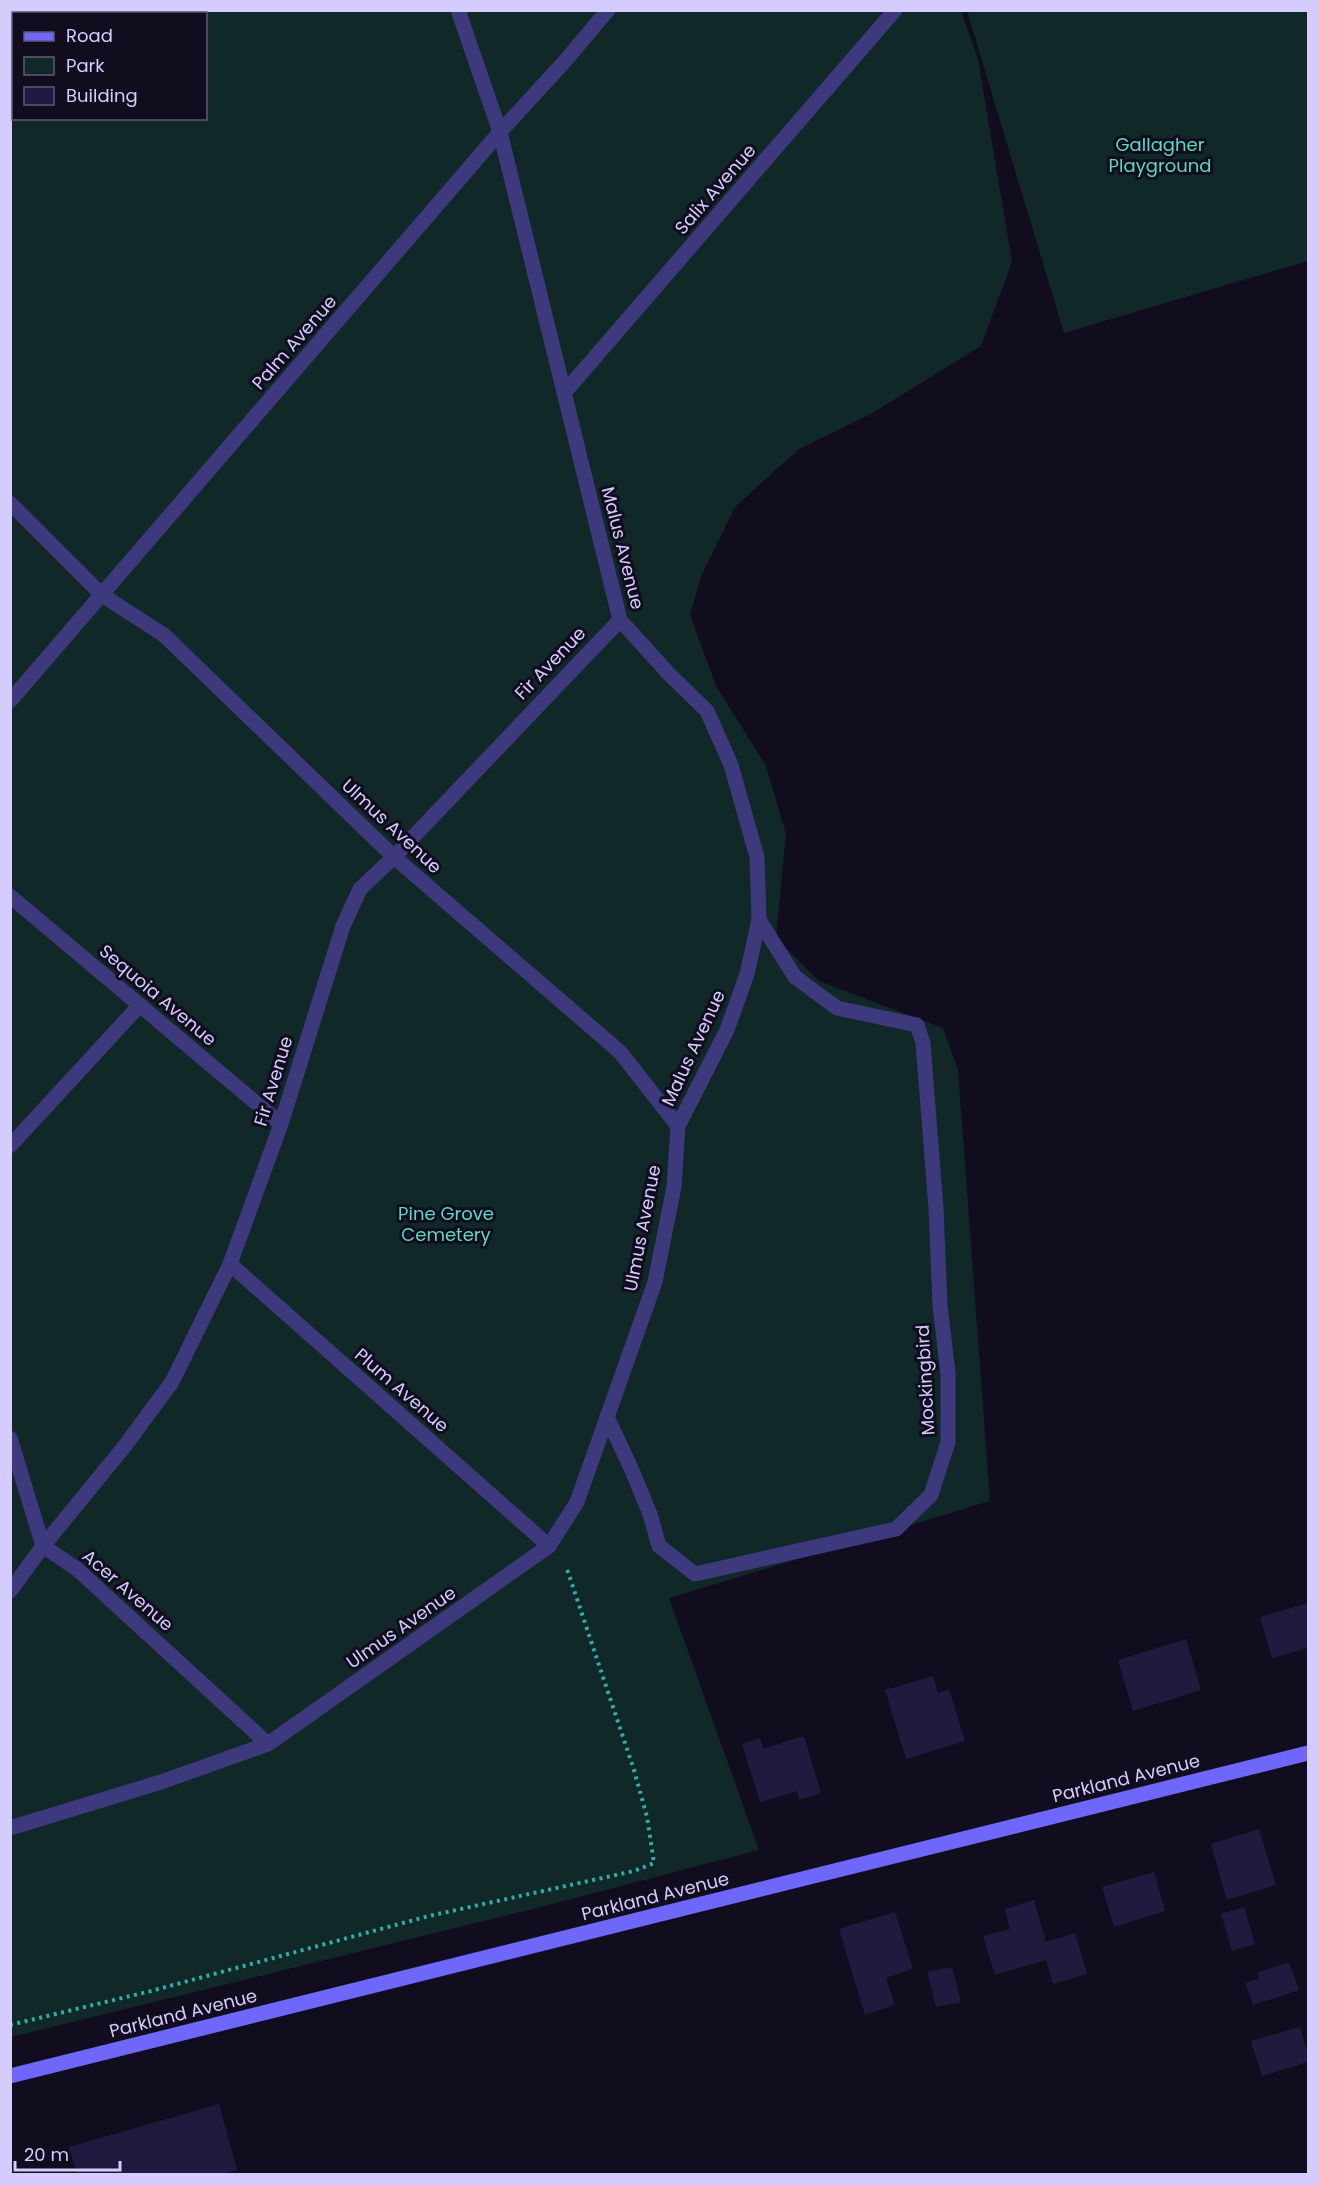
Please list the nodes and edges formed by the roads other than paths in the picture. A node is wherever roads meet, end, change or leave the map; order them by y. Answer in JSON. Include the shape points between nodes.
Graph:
{"nodes":[{"id":1,"x":12,"y":10,"type":"edge"},
{"id":2,"x":458,"y":10,"type":"edge"},
{"id":3,"x":608,"y":10,"type":"edge"},
{"id":4,"x":895,"y":10,"type":"edge"},
{"id":5,"x":10,"y":38,"type":"edge"},
{"id":6,"x":500,"y":132,"type":"junction"},
{"id":7,"x":564,"y":393,"type":"junction"},
{"id":8,"x":10,"y":503,"type":"edge"},
{"id":9,"x":102,"y":595,"type":"junction"},
{"id":10,"x":620,"y":620,"type":"junction"},
{"id":11,"x":10,"y":701,"type":"edge"},
{"id":12,"x":394,"y":857,"type":"junction"},
{"id":13,"x":10,"y":896,"type":"edge"},
{"id":14,"x":759,"y":920,"type":"junction"},
{"id":15,"x":139,"y":1006,"type":"junction"},
{"id":16,"x":281,"y":1124,"type":"junction"},
{"id":17,"x":678,"y":1126,"type":"junction"},
{"id":18,"x":10,"y":1146,"type":"edge"},
{"id":19,"x":230,"y":1264,"type":"junction"},
{"id":20,"x":607,"y":1417,"type":"junction"},
{"id":21,"x":10,"y":1438,"type":"edge"},
{"id":22,"x":43,"y":1546,"type":"junction"},
{"id":23,"x":549,"y":1546,"type":"junction"},
{"id":24,"x":10,"y":1592,"type":"edge"},
{"id":25,"x":268,"y":1744,"type":"junction"},
{"id":26,"x":1308,"y":1753,"type":"edge"},
{"id":27,"x":10,"y":1828,"type":"edge"},
{"id":28,"x":10,"y":2076,"type":"edge"}],
"edges":[{"from":1,"to":5,"type":"lane"},
{"from":2,"to":6,"type":"lane","name":"Malus Avenue"},
{"from":3,"to":6,"type":"lane","name":"Palm Avenue","via":[[566,62]]},
{"from":4,"to":7,"type":"lane","name":"Salix Avenue"},
{"from":6,"to":7,"type":"lane","name":"Malus Avenue"},
{"from":6,"to":9,"type":"lane","name":"Palm Avenue"},
{"from":7,"to":10,"type":"lane","name":"Malus Avenue"},
{"from":8,"to":9,"type":"lane","name":"Ulmus Avenue"},
{"from":9,"to":11,"type":"lane","name":"Palm Avenue"},
{"from":9,"to":12,"type":"lane","name":"Ulmus Avenue","via":[[164,635]]},
{"from":10,"to":12,"type":"lane","name":"Fir Avenue"},
{"from":10,"to":14,"type":"lane","name":"Malus Avenue","via":[[707,711],[732,765],[757,857]]},
{"from":12,"to":16,"type":"lane","name":"Fir Avenue","via":[[360,889],[343,926]]},
{"from":12,"to":17,"type":"lane","name":"Ulmus Avenue","via":[[620,1052]]},
{"from":13,"to":15,"type":"lane","name":"Sequoia Avenue"},
{"from":14,"to":17,"type":"lane","name":"Malus Avenue","via":[[747,974],[728,1030]]},
{"from":14,"to":20,"type":"lane","name":"Mockingbird","via":[[795,977],[837,1008],[917,1025],[923,1043],[936,1208],[940,1306],[948,1373],[948,1442],[931,1495],[896,1529],[695,1574],[659,1546],[650,1514]]},
{"from":15,"to":16,"type":"lane","name":"Sequoia Avenue"},
{"from":15,"to":18,"type":"lane"},
{"from":16,"to":19,"type":"lane","name":"Fir Avenue"},
{"from":17,"to":20,"type":"lane","name":"Ulmus Avenue","via":[[674,1187],[655,1282]]},
{"from":19,"to":22,"type":"lane","name":"Fir Avenue","via":[[172,1382]]},
{"from":19,"to":23,"type":"lane","name":"Plum Avenue"},
{"from":20,"to":23,"type":"lane","name":"Ulmus Avenue","via":[[577,1502]]},
{"from":21,"to":22,"type":"lane"},
{"from":22,"to":24,"type":"lane","name":"Fir Avenue"},
{"from":22,"to":25,"type":"lane","name":"Acer Avenue","via":[[77,1569]]},
{"from":23,"to":25,"type":"lane","name":"Ulmus Avenue"},
{"from":25,"to":27,"type":"lane","name":"Ulmus Avenue","via":[[161,1782]]},
{"from":26,"to":28,"type":"main road","name":"Parkland Avenue"}]}
